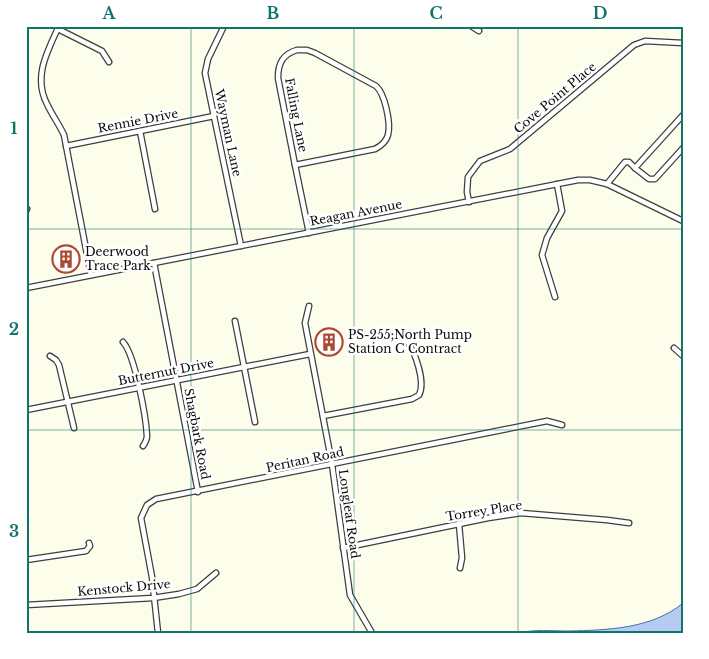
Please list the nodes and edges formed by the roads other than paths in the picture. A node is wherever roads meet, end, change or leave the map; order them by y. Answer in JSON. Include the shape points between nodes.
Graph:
{"nodes":[{"id":1,"x":224,"y":26,"type":"edge"},
{"id":2,"x":472,"y":26,"type":"edge"},
{"id":3,"x":58,"y":28,"type":"edge"},
{"id":4,"x":479,"y":31,"type":"dead end"},
{"id":5,"x":683,"y":43,"type":"edge"},
{"id":6,"x":110,"y":62,"type":"dead end"},
{"id":7,"x":683,"y":115,"type":"edge"},
{"id":8,"x":214,"y":116,"type":"junction"},
{"id":9,"x":140,"y":131,"type":"junction"},
{"id":10,"x":66,"y":146,"type":"junction"},
{"id":11,"x":683,"y":148,"type":"edge"},
{"id":12,"x":295,"y":165,"type":"junction"},
{"id":13,"x":635,"y":168,"type":"junction"},
{"id":14,"x":557,"y":184,"type":"junction"},
{"id":15,"x":607,"y":184,"type":"junction"},
{"id":16,"x":469,"y":202,"type":"junction"},
{"id":17,"x":155,"y":208,"type":"dead end"},
{"id":18,"x":683,"y":221,"type":"edge"},
{"id":19,"x":309,"y":233,"type":"junction"},
{"id":20,"x":241,"y":246,"type":"junction"},
{"id":21,"x":154,"y":263,"type":"junction"},
{"id":22,"x":92,"y":275,"type":"junction"},
{"id":23,"x":26,"y":288,"type":"edge"},
{"id":24,"x":555,"y":297,"type":"dead end"},
{"id":25,"x":309,"y":306,"type":"dead end"},
{"id":26,"x":235,"y":321,"type":"dead end"},
{"id":27,"x":407,"y":341,"type":"dead end"},
{"id":28,"x":124,"y":342,"type":"dead end"},
{"id":29,"x":674,"y":348,"type":"dead end"},
{"id":30,"x":310,"y":354,"type":"junction"},
{"id":31,"x":50,"y":356,"type":"dead end"},
{"id":32,"x":683,"y":356,"type":"edge"},
{"id":33,"x":244,"y":367,"type":"junction"},
{"id":34,"x":176,"y":380,"type":"junction"},
{"id":35,"x":139,"y":387,"type":"junction"},
{"id":36,"x":68,"y":401,"type":"junction"},
{"id":37,"x":26,"y":410,"type":"edge"},
{"id":38,"x":323,"y":416,"type":"junction"},
{"id":39,"x":255,"y":422,"type":"dead end"},
{"id":40,"x":562,"y":425,"type":"dead end"},
{"id":41,"x":74,"y":428,"type":"dead end"},
{"id":42,"x":143,"y":446,"type":"dead end"},
{"id":43,"x":332,"y":464,"type":"junction"},
{"id":44,"x":198,"y":492,"type":"junction"},
{"id":45,"x":628,"y":523,"type":"dead end"},
{"id":46,"x":459,"y":524,"type":"junction"},
{"id":47,"x":89,"y":542,"type":"dead end"},
{"id":48,"x":343,"y":548,"type":"junction"},
{"id":49,"x":26,"y":560,"type":"edge"},
{"id":50,"x":460,"y":568,"type":"dead end"},
{"id":51,"x":216,"y":573,"type":"dead end"},
{"id":52,"x":153,"y":598,"type":"junction"},
{"id":53,"x":26,"y":605,"type":"edge"},
{"id":54,"x":158,"y":633,"type":"edge"},
{"id":55,"x":372,"y":633,"type":"edge"}],
"edges":[{"from":1,"to":8,"type":"street","name":"Wayman Lane","via":[[205,73]]},
{"from":2,"to":4,"type":"street"},
{"from":3,"to":6,"type":"street","via":[[102,51]]},
{"from":3,"to":10,"type":"street","via":[[42,64],[40,79],[44,97],[59,124]]},
{"from":5,"to":16,"type":"street","name":"Cove Point Place","via":[[645,41],[634,45],[510,149],[480,161],[468,177]]},
{"from":7,"to":13,"type":"street"},
{"from":8,"to":9,"type":"street","name":"Rennie Drive"},
{"from":8,"to":20,"type":"street","name":"Wayman Lane"},
{"from":9,"to":10,"type":"street","name":"Rennie Drive"},
{"from":9,"to":17,"type":"street"},
{"from":10,"to":22,"type":"street"},
{"from":11,"to":13,"type":"street","via":[[654,178],[649,179]]},
{"from":12,"to":12,"type":"street","name":"Falling Lane","via":[[278,71],[285,55],[307,50],[376,86],[384,97],[389,130],[386,141],[375,149]]},
{"from":12,"to":19,"type":"street","name":"Falling Lane"},
{"from":13,"to":15,"type":"street","via":[[625,162]]},
{"from":14,"to":15,"type":"street","name":"Reagan Avenue","via":[[578,180]]},
{"from":14,"to":16,"type":"street","name":"Reagan Avenue"},
{"from":14,"to":24,"type":"street","via":[[562,211],[546,238],[542,255]]},
{"from":15,"to":18,"type":"street","name":"Reagan Avenue"},
{"from":16,"to":19,"type":"street","name":"Reagan Avenue"},
{"from":19,"to":20,"type":"street","name":"Reagan Avenue"},
{"from":20,"to":21,"type":"street","name":"Reagan Avenue"},
{"from":21,"to":22,"type":"street","name":"Reagan Avenue"},
{"from":21,"to":34,"type":"street","name":"Shagbark Road"},
{"from":22,"to":23,"type":"street","name":"Reagan Avenue"},
{"from":25,"to":30,"type":"street","name":"Longleaf Road","via":[[305,322]]},
{"from":26,"to":33,"type":"street"},
{"from":27,"to":38,"type":"street","via":[[420,373],[422,387],[419,395]]},
{"from":28,"to":35,"type":"street"},
{"from":29,"to":32,"type":"street"},
{"from":30,"to":33,"type":"street","name":"Butternut Drive"},
{"from":30,"to":38,"type":"street","name":"Longleaf Road"},
{"from":31,"to":36,"type":"street","via":[[59,365]]},
{"from":33,"to":34,"type":"street","name":"Butternut Drive"},
{"from":33,"to":39,"type":"street"},
{"from":34,"to":35,"type":"street","name":"Butternut Drive"},
{"from":34,"to":44,"type":"street","name":"Shagbark Road"},
{"from":35,"to":36,"type":"street","name":"Butternut Drive"},
{"from":35,"to":42,"type":"street","via":[[147,435]]},
{"from":36,"to":37,"type":"street","name":"Butternut Drive"},
{"from":36,"to":41,"type":"street"},
{"from":38,"to":43,"type":"street","name":"Longleaf Road"},
{"from":40,"to":43,"type":"street","name":"Peritan Road","via":[[548,421]]},
{"from":43,"to":44,"type":"street","name":"Peritan Road"},
{"from":43,"to":48,"type":"street","name":"Longleaf Road"},
{"from":44,"to":52,"type":"street","name":"Peritan Road","via":[[156,499],[142,514]]},
{"from":45,"to":46,"type":"street","name":"Torrey Place","via":[[522,513]]},
{"from":46,"to":48,"type":"street","name":"Torrey Place"},
{"from":46,"to":50,"type":"street"},
{"from":47,"to":49,"type":"street","via":[[86,551]]},
{"from":48,"to":55,"type":"street","name":"Longleaf Road","via":[[350,595]]},
{"from":51,"to":52,"type":"street","name":"Kenstock Drive","via":[[197,589]]},
{"from":52,"to":53,"type":"street","name":"Kenstock Drive"},
{"from":52,"to":54,"type":"street"}]}
